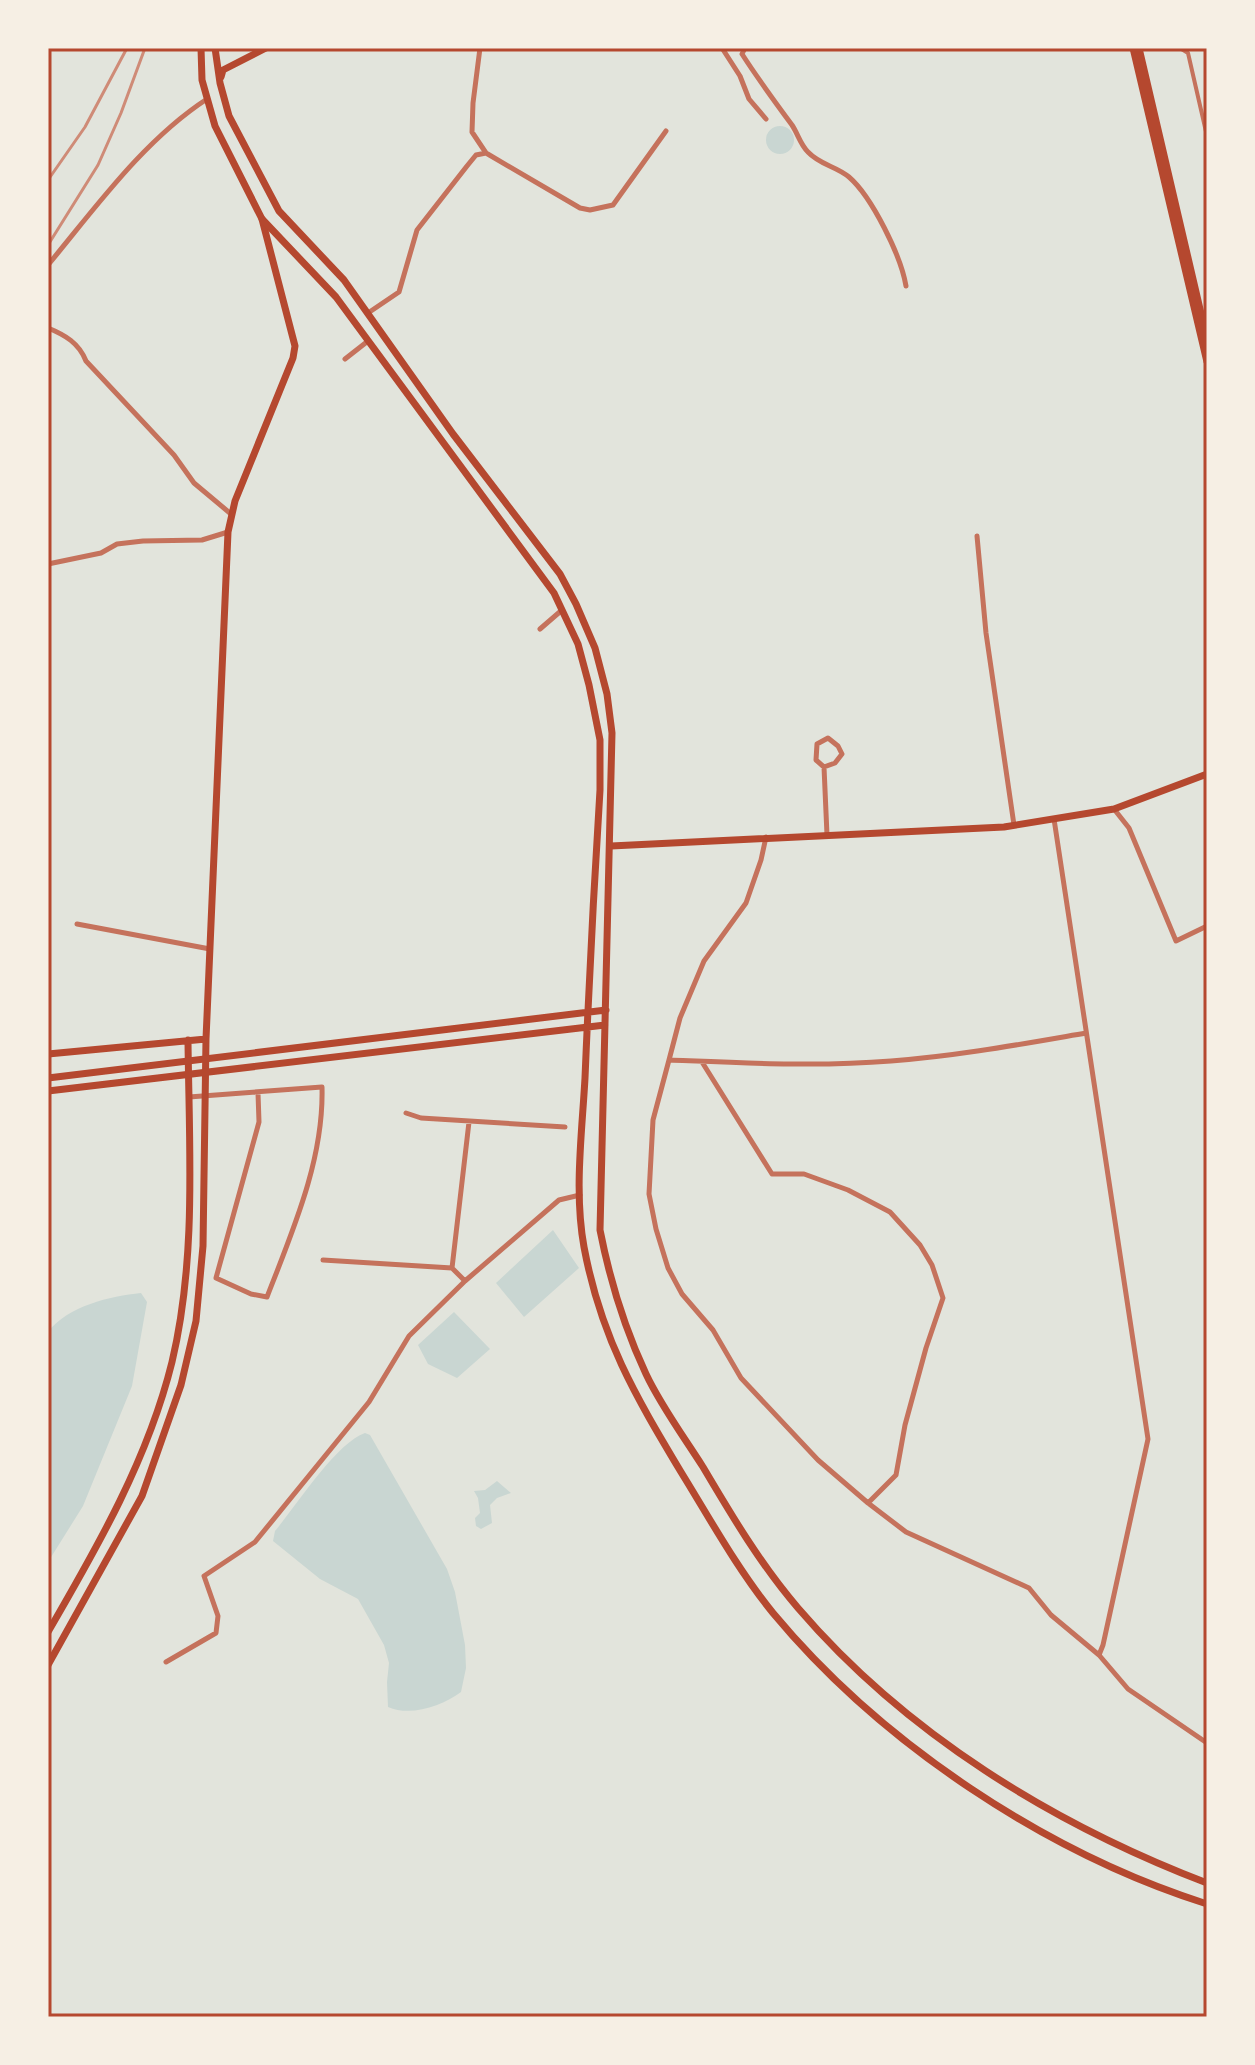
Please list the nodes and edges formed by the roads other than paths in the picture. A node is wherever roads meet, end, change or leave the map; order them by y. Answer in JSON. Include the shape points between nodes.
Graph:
{"nodes":[{"id":1,"x":201,"y":48,"type":"edge"},
{"id":2,"x":215,"y":48,"type":"edge"},
{"id":3,"x":266,"y":48,"type":"edge"},
{"id":4,"x":480,"y":48,"type":"edge"},
{"id":5,"x":722,"y":48,"type":"edge"},
{"id":6,"x":745,"y":48,"type":"edge"},
{"id":7,"x":1133,"y":48,"type":"edge"},
{"id":8,"x":1139,"y":48,"type":"edge"},
{"id":9,"x":1180,"y":48,"type":"edge"},
{"id":10,"x":220,"y":83,"type":"junction"},
{"id":11,"x":207,"y":99,"type":"junction"},
{"id":12,"x":766,"y":119,"type":"dead end"},
{"id":13,"x":666,"y":131,"type":"dead end"},
{"id":14,"x":1207,"y":136,"type":"edge"},
{"id":15,"x":486,"y":153,"type":"junction"},
{"id":16,"x":262,"y":219,"type":"junction"},
{"id":17,"x":48,"y":265,"type":"edge"},
{"id":18,"x":906,"y":286,"type":"dead end"},
{"id":19,"x":368,"y":313,"type":"junction"},
{"id":20,"x":48,"y":328,"type":"edge"},
{"id":21,"x":1207,"y":339,"type":"edge"},
{"id":22,"x":368,"y":341,"type":"junction"},
{"id":23,"x":345,"y":359,"type":"dead end"},
{"id":24,"x":1207,"y":362,"type":"edge"},
{"id":25,"x":231,"y":514,"type":"junction"},
{"id":26,"x":228,"y":532,"type":"junction"},
{"id":27,"x":977,"y":536,"type":"dead end"},
{"id":28,"x":48,"y":564,"type":"edge"},
{"id":29,"x":562,"y":610,"type":"junction"},
{"id":30,"x":540,"y":629,"type":"dead end"},
{"id":31,"x":824,"y":767,"type":"junction"},
{"id":32,"x":1207,"y":774,"type":"edge"},
{"id":33,"x":1114,"y":809,"type":"junction"},
{"id":34,"x":1054,"y":819,"type":"junction"},
{"id":35,"x":1014,"y":825,"type":"junction"},
{"id":36,"x":827,"y":835,"type":"junction"},
{"id":37,"x":766,"y":837,"type":"junction"},
{"id":38,"x":611,"y":846,"type":"junction"},
{"id":39,"x":593,"y":901,"type":"junction"},
{"id":40,"x":609,"y":902,"type":"junction"},
{"id":41,"x":77,"y":924,"type":"dead end"},
{"id":42,"x":1207,"y":926,"type":"edge"},
{"id":43,"x":211,"y":950,"type":"junction"},
{"id":44,"x":606,"y":1010,"type":"junction"},
{"id":45,"x":587,"y":1013,"type":"junction"},
{"id":46,"x":605,"y":1025,"type":"junction"},
{"id":47,"x":587,"y":1027,"type":"junction"},
{"id":48,"x":1086,"y":1033,"type":"junction"},
{"id":49,"x":206,"y":1039,"type":"junction"},
{"id":50,"x":188,"y":1040,"type":"junction"},
{"id":51,"x":48,"y":1054,"type":"edge"},
{"id":52,"x":669,"y":1060,"type":"junction"},
{"id":53,"x":701,"y":1061,"type":"junction"},
{"id":54,"x":48,"y":1078,"type":"edge"},
{"id":55,"x":48,"y":1091,"type":"edge"},
{"id":56,"x":258,"y":1093,"type":"junction"},
{"id":57,"x":205,"y":1096,"type":"junction"},
{"id":58,"x":189,"y":1097,"type":"junction"},
{"id":59,"x":406,"y":1113,"type":"dead end"},
{"id":60,"x":469,"y":1122,"type":"junction"},
{"id":61,"x":565,"y":1127,"type":"dead end"},
{"id":62,"x":580,"y":1195,"type":"junction"},
{"id":63,"x":323,"y":1260,"type":"dead end"},
{"id":64,"x":452,"y":1268,"type":"junction"},
{"id":65,"x":465,"y":1281,"type":"junction"},
{"id":66,"x":868,"y":1503,"type":"junction"},
{"id":67,"x":48,"y":1632,"type":"edge"},
{"id":68,"x":1099,"y":1655,"type":"junction"},
{"id":69,"x":166,"y":1662,"type":"dead end"},
{"id":70,"x":48,"y":1665,"type":"edge"},
{"id":71,"x":1207,"y":1743,"type":"edge"},
{"id":72,"x":1207,"y":1883,"type":"edge"},
{"id":73,"x":1207,"y":1904,"type":"edge"}],
"edges":[{"from":1,"to":11,"type":"main road"},
{"from":2,"to":10,"type":"main road"},
{"from":3,"to":10,"type":"main road","via":[[223,70]]},
{"from":4,"to":15,"type":"street","via":[[472,132]]},
{"from":5,"to":12,"type":"street"},
{"from":6,"to":18,"type":"street","via":[[742,54],[805,150],[819,163],[835,167],[859,190],[893,246]]},
{"from":7,"to":24,"type":"main road"},
{"from":8,"to":21,"type":"main road"},
{"from":9,"to":14,"type":"street","via":[[1188,53]]},
{"from":10,"to":19,"type":"main road","via":[[229,116],[279,211]]},
{"from":11,"to":16,"type":"main road"},
{"from":11,"to":17,"type":"street","via":[[171,124]]},
{"from":13,"to":15,"type":"street","via":[[613,205],[590,210]]},
{"from":15,"to":19,"type":"street","via":[[476,155],[417,230],[399,292]]},
{"from":16,"to":22,"type":"main road","via":[[336,297]]},
{"from":16,"to":25,"type":"main road","via":[[295,346]]},
{"from":19,"to":38,"type":"main road","via":[[560,574],[576,604],[607,694]]},
{"from":20,"to":25,"type":"street","via":[[82,349],[86,361],[194,483]]},
{"from":22,"to":23,"type":"street"},
{"from":22,"to":29,"type":"main road"},
{"from":25,"to":26,"type":"main road"},
{"from":26,"to":28,"type":"street","via":[[202,540],[117,544],[101,553]]},
{"from":26,"to":43,"type":"main road"},
{"from":27,"to":35,"type":"street"},
{"from":29,"to":30,"type":"street"},
{"from":29,"to":39,"type":"main road","via":[[578,644],[600,740]]},
{"from":31,"to":31,"type":"street","via":[[814,753],[828,738],[842,754]]},
{"from":31,"to":36,"type":"street"},
{"from":32,"to":33,"type":"main road"},
{"from":33,"to":34,"type":"main road"},
{"from":33,"to":42,"type":"street","via":[[1129,828],[1176,941]]},
{"from":34,"to":35,"type":"main road"},
{"from":34,"to":48,"type":"street"},
{"from":35,"to":36,"type":"main road"},
{"from":36,"to":37,"type":"main road"},
{"from":37,"to":38,"type":"main road"},
{"from":37,"to":52,"type":"street","via":[[746,903],[704,961]]},
{"from":38,"to":40,"type":"main road"},
{"from":39,"to":40,"type":"main road","via":[[596,909]]},
{"from":39,"to":45,"type":"main road"},
{"from":40,"to":44,"type":"main road"},
{"from":41,"to":43,"type":"street"},
{"from":43,"to":49,"type":"main road"},
{"from":44,"to":45,"type":"main road"},
{"from":44,"to":46,"type":"main road"},
{"from":45,"to":47,"type":"main road"},
{"from":45,"to":54,"type":"main road"},
{"from":46,"to":47,"type":"main road"},
{"from":46,"to":72,"type":"main road","via":[[600,1230],[609,1275],[647,1377],[754,1550],[797,1607],[910,1718],[1057,1813],[1146,1860]]},
{"from":47,"to":55,"type":"main road"},
{"from":47,"to":62,"type":"main road"},
{"from":48,"to":53,"type":"street","via":[[893,1061]]},
{"from":48,"to":68,"type":"street","via":[[1148,1439]]},
{"from":49,"to":50,"type":"main road"},
{"from":49,"to":57,"type":"main road"},
{"from":50,"to":51,"type":"main road"},
{"from":50,"to":58,"type":"main road"},
{"from":52,"to":53,"type":"street"},
{"from":52,"to":66,"type":"street","via":[[653,1120],[649,1194],[668,1268],[741,1378],[818,1460]]},
{"from":53,"to":66,"type":"street","via":[[772,1174],[804,1174],[890,1212],[932,1265],[943,1298],[905,1425],[896,1475]]},
{"from":56,"to":56,"type":"street","via":[[322,1087],[311,1176],[267,1297],[216,1278],[259,1122]]},
{"from":56,"to":57,"type":"street"},
{"from":57,"to":58,"type":"street"},
{"from":57,"to":70,"type":"main road","via":[[200,1283],[181,1385],[142,1496]]},
{"from":58,"to":67,"type":"main road","via":[[187,1250],[172,1363],[126,1490]]},
{"from":59,"to":60,"type":"street"},
{"from":60,"to":61,"type":"street"},
{"from":60,"to":64,"type":"street"},
{"from":62,"to":65,"type":"street","via":[[559,1200]]},
{"from":62,"to":73,"type":"main road","via":[[583,1244],[610,1344],[729,1551],[772,1612],[885,1728],[945,1772],[1086,1855]]},
{"from":63,"to":64,"type":"street"},
{"from":64,"to":65,"type":"street"},
{"from":65,"to":69,"type":"street","via":[[409,1336],[369,1402],[255,1542],[204,1576],[218,1616],[216,1633]]},
{"from":66,"to":68,"type":"street","via":[[906,1532],[1029,1588],[1051,1615]]},
{"from":68,"to":71,"type":"street","via":[[1128,1689]]}]}
